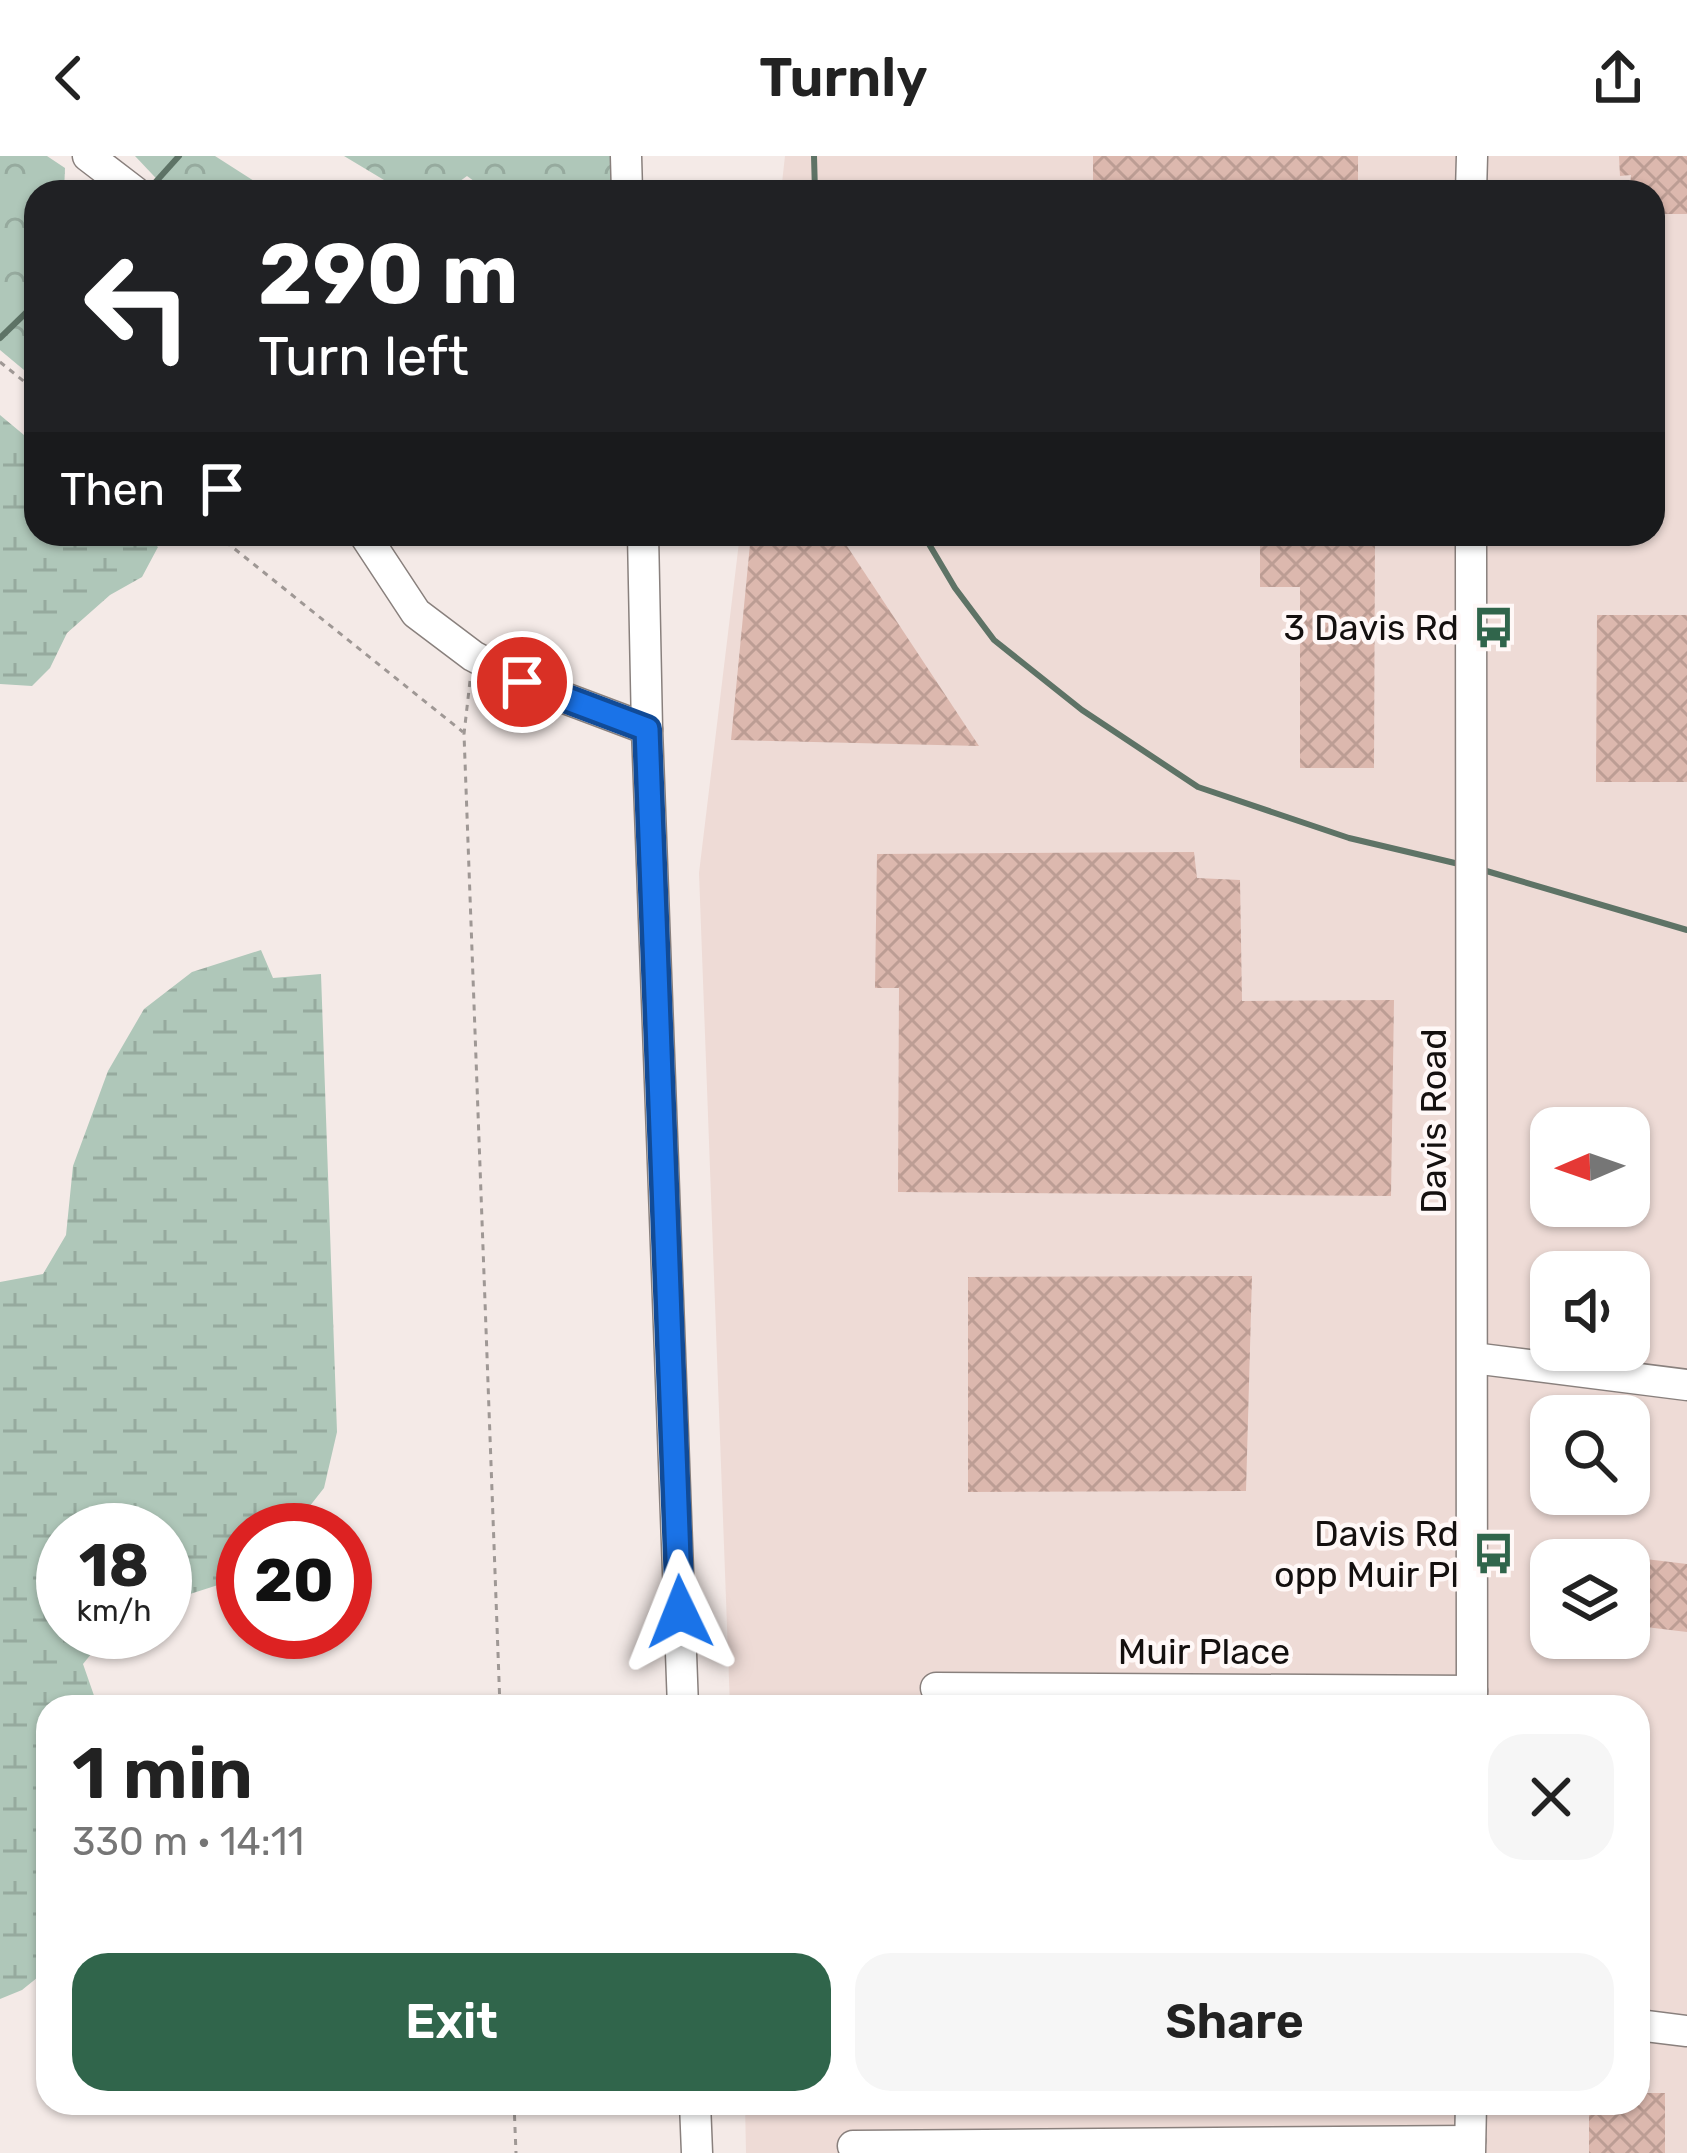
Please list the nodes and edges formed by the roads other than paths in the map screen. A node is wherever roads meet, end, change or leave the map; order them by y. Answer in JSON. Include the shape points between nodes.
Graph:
{"nodes":[{"id":1,"x":88,"y":156,"type":"edge"},
{"id":2,"x":119,"y":180,"type":"edge"},
{"id":3,"x":372,"y":546,"type":"edge"},
{"id":4,"x":643,"y":546,"type":"edge"},
{"id":5,"x":1471,"y":546,"type":"edge"},
{"id":6,"x":647,"y":729,"type":"junction"},
{"id":7,"x":1473,"y":1358,"type":"junction"},
{"id":8,"x":1687,"y":1385,"type":"edge"},
{"id":9,"x":936,"y":1688,"type":"dead end"},
{"id":10,"x":683,"y":1695,"type":"edge"},
{"id":11,"x":1277,"y":1695,"type":"edge"},
{"id":12,"x":1472,"y":1695,"type":"edge"},
{"id":13,"x":1650,"y":2026,"type":"edge"},
{"id":14,"x":1687,"y":2031,"type":"edge"},
{"id":15,"x":695,"y":2115,"type":"edge"},
{"id":16,"x":1471,"y":2115,"type":"edge"},
{"id":17,"x":854,"y":2146,"type":"dead end"},
{"id":18,"x":1470,"y":2147,"type":"edge"},
{"id":19,"x":697,"y":2153,"type":"edge"}],
"edges":[{"from":1,"to":2,"type":"street"},
{"from":3,"to":6,"type":"street","via":[[416,613],[473,656]]},
{"from":4,"to":6,"type":"street"},
{"from":5,"to":7,"type":"street","name":"Davis Road"},
{"from":6,"to":10,"type":"street"},
{"from":7,"to":8,"type":"street"},
{"from":7,"to":12,"type":"street","name":"Davis Road"},
{"from":9,"to":11,"type":"street","name":"Muir Place"},
{"from":13,"to":14,"type":"street"},
{"from":15,"to":19,"type":"street"},
{"from":16,"to":18,"type":"street"},
{"from":17,"to":18,"type":"street"}]}
